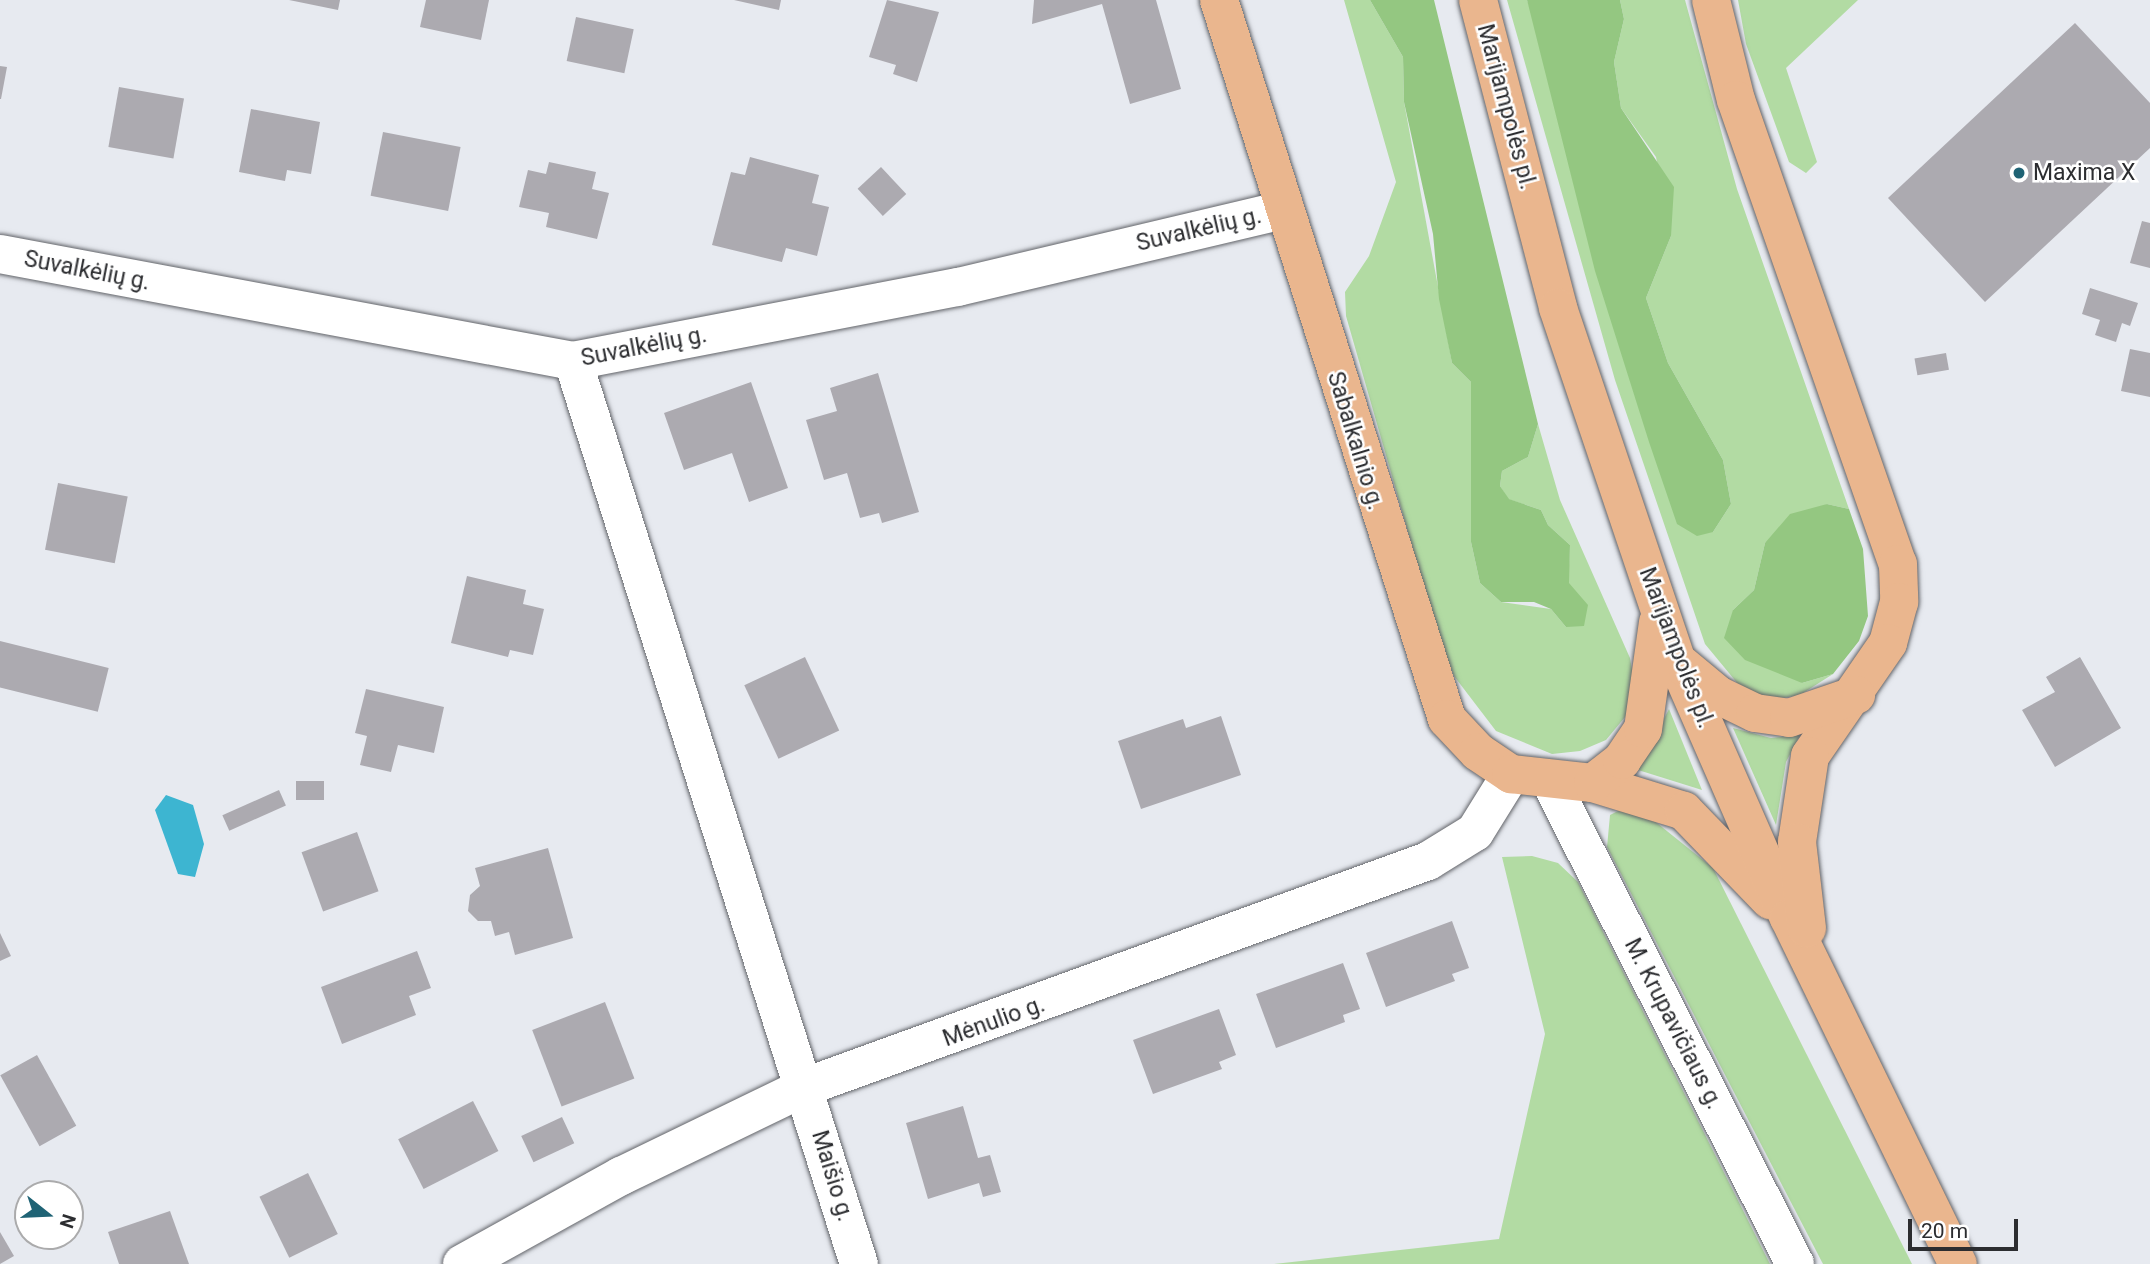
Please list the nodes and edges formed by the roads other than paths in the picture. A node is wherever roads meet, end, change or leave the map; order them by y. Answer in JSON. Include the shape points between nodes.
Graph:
{"nodes":[{"id":1,"x":1219,"y":0,"type":"edge"},
{"id":2,"x":1478,"y":0,"type":"edge"},
{"id":3,"x":1711,"y":0,"type":"edge"},
{"id":4,"x":1285,"y":210,"type":"junction"},
{"id":5,"x":0,"y":254,"type":"edge"},
{"id":6,"x":573,"y":361,"type":"junction"},
{"id":7,"x":1658,"y":610,"type":"junction"},
{"id":8,"x":1678,"y":662,"type":"junction"},
{"id":9,"x":1856,"y":695,"type":"junction"},
{"id":10,"x":1511,"y":774,"type":"junction"},
{"id":11,"x":1551,"y":783,"type":"junction"},
{"id":12,"x":1593,"y":783,"type":"junction"},
{"id":13,"x":1789,"y":918,"type":"junction"},
{"id":14,"x":1812,"y":968,"type":"junction"},
{"id":15,"x":805,"y":1087,"type":"junction"},
{"id":16,"x":462,"y":1264,"type":"edge"},
{"id":17,"x":859,"y":1264,"type":"edge"},
{"id":18,"x":1795,"y":1264,"type":"edge"},
{"id":19,"x":1958,"y":1264,"type":"edge"}],
"edges":[{"from":1,"to":4,"type":"main road","name":"Sabalkalnio g."},
{"from":2,"to":7,"type":"main road","name":"Marijampolės pl.","via":[[1558,308]]},
{"from":3,"to":9,"type":"main road","via":[[1741,113],[1898,564],[1899,602],[1888,643]]},
{"from":4,"to":6,"type":"street","name":"Suvalkėlių g.","via":[[958,287]]},
{"from":4,"to":10,"type":"main road","name":"Sabalkalnio g.","via":[[1433,685],[1447,719],[1478,752]]},
{"from":5,"to":6,"type":"street","name":"Suvalkėlių g."},
{"from":6,"to":15,"type":"street","name":"Maišio g."},
{"from":7,"to":8,"type":"main road","name":"Marijampolės pl."},
{"from":7,"to":12,"type":"main road","via":[[1653,695],[1643,729],[1622,760]]},
{"from":8,"to":9,"type":"main road","via":[[1717,695],[1755,713],[1789,718]]},
{"from":8,"to":13,"type":"main road","name":"Marijampolės pl."},
{"from":9,"to":14,"type":"main road","via":[[1810,756],[1798,803]]},
{"from":10,"to":11,"type":"main road","name":"Sabalkalnio g."},
{"from":10,"to":15,"type":"street","name":"Mėnulio g.","via":[[1475,832],[1428,861]]},
{"from":11,"to":12,"type":"main road","name":"Sabalkalnio g."},
{"from":11,"to":18,"type":"street","name":"M. Krupavičiaus g."},
{"from":12,"to":13,"type":"main road","name":"Sabalkalnio g.","via":[[1684,811]]},
{"from":13,"to":14,"type":"main road","name":"Marijampolės pl."},
{"from":14,"to":19,"type":"main road","name":"Marijampolės pl."},
{"from":15,"to":16,"type":"street","name":"Mėnulio g.","via":[[621,1176]]},
{"from":15,"to":17,"type":"street","name":"Maišio g."}]}
